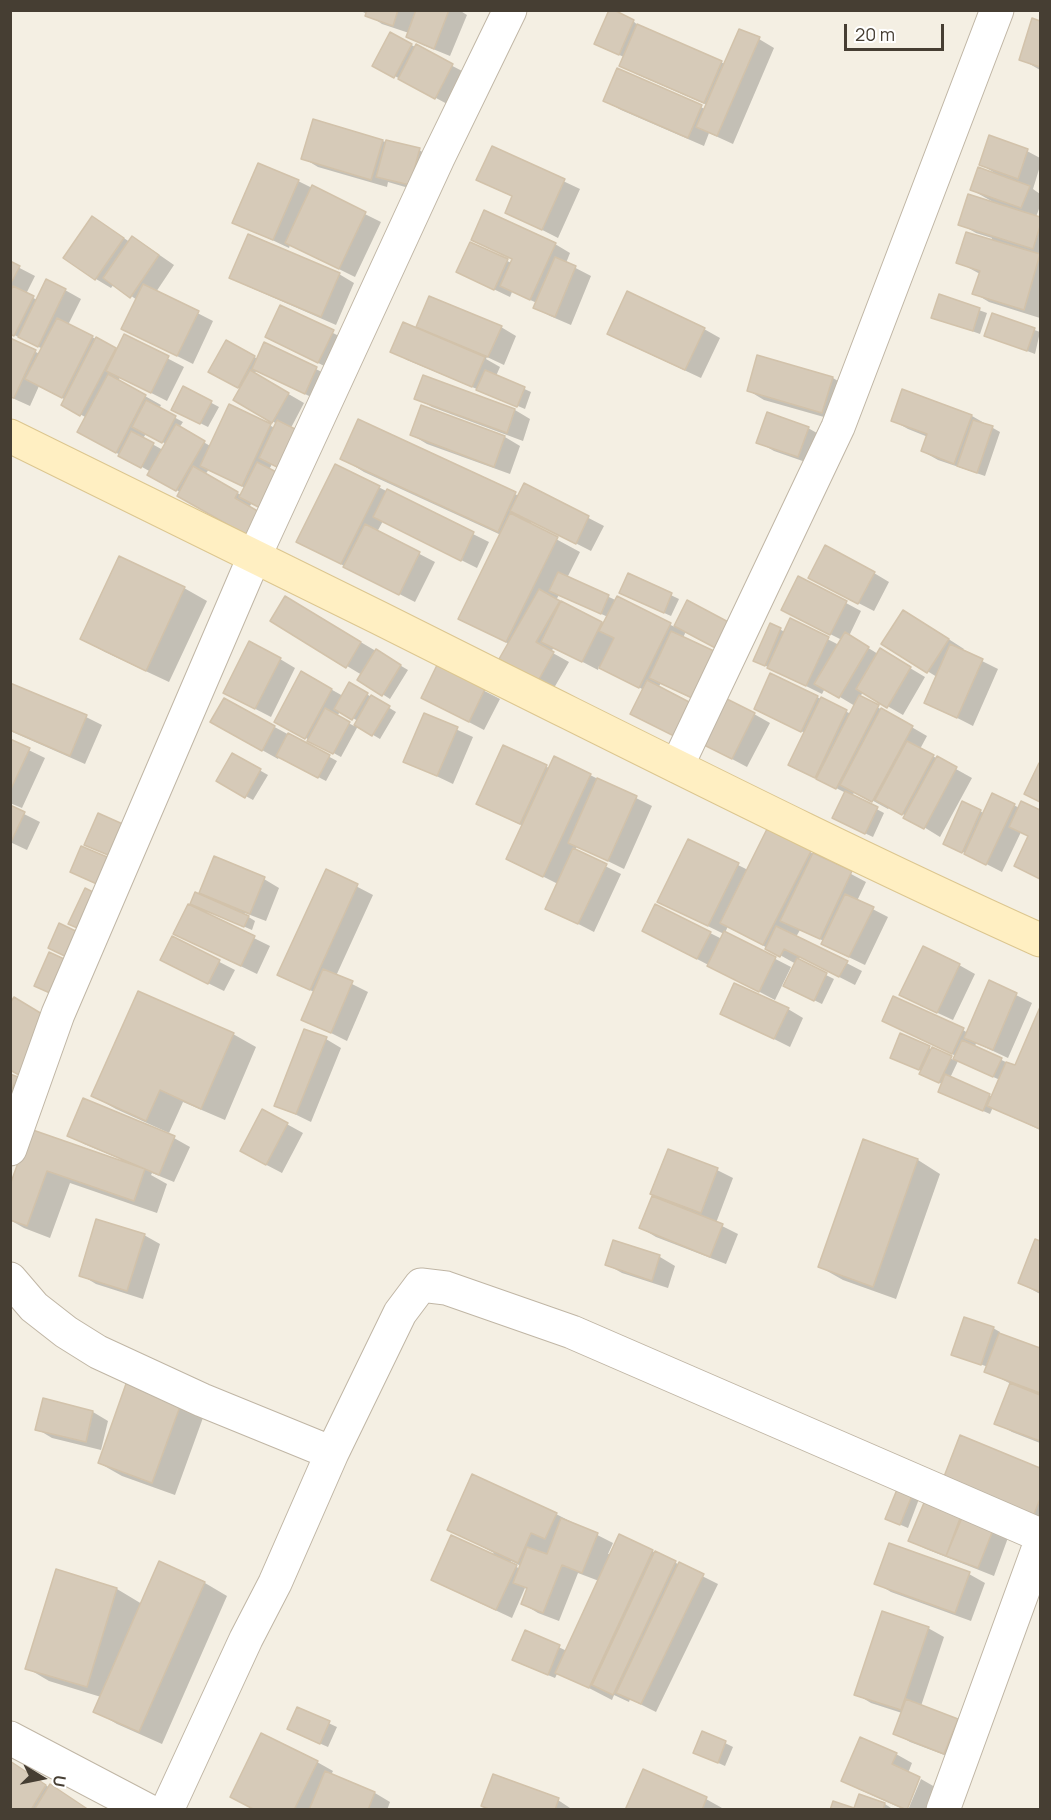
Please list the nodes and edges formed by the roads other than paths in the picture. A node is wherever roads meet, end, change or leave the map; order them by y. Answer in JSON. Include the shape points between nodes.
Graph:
{"nodes":[{"id":1,"x":510,"y":10,"type":"edge"},
{"id":2,"x":997,"y":10,"type":"edge"},
{"id":3,"x":10,"y":436,"type":"edge"},
{"id":4,"x":255,"y":555,"type":"junction"},
{"id":5,"x":677,"y":766,"type":"junction"},
{"id":6,"x":1041,"y":940,"type":"edge"},
{"id":7,"x":10,"y":1149,"type":"edge"},
{"id":8,"x":10,"y":1279,"type":"edge"},
{"id":9,"x":332,"y":1453,"type":"junction"},
{"id":10,"x":1041,"y":1535,"type":"edge"},
{"id":11,"x":1041,"y":1544,"type":"edge"},
{"id":12,"x":10,"y":1738,"type":"edge"},
{"id":13,"x":146,"y":1808,"type":"edge"},
{"id":14,"x":943,"y":1809,"type":"edge"}],
"edges":[{"from":1,"to":4,"type":"street"},
{"from":2,"to":5,"type":"street","via":[[838,427]]},
{"from":3,"to":4,"type":"street"},
{"from":4,"to":5,"type":"street"},
{"from":4,"to":7,"type":"street","via":[[58,1014]]},
{"from":5,"to":6,"type":"street"},
{"from":8,"to":9,"type":"street","via":[[34,1307],[98,1352]]},
{"from":9,"to":10,"type":"street","via":[[400,1313],[421,1286],[446,1288],[572,1332]]},
{"from":9,"to":13,"type":"street","via":[[246,1639]]},
{"from":11,"to":14,"type":"street"},
{"from":12,"to":13,"type":"street"}]}
